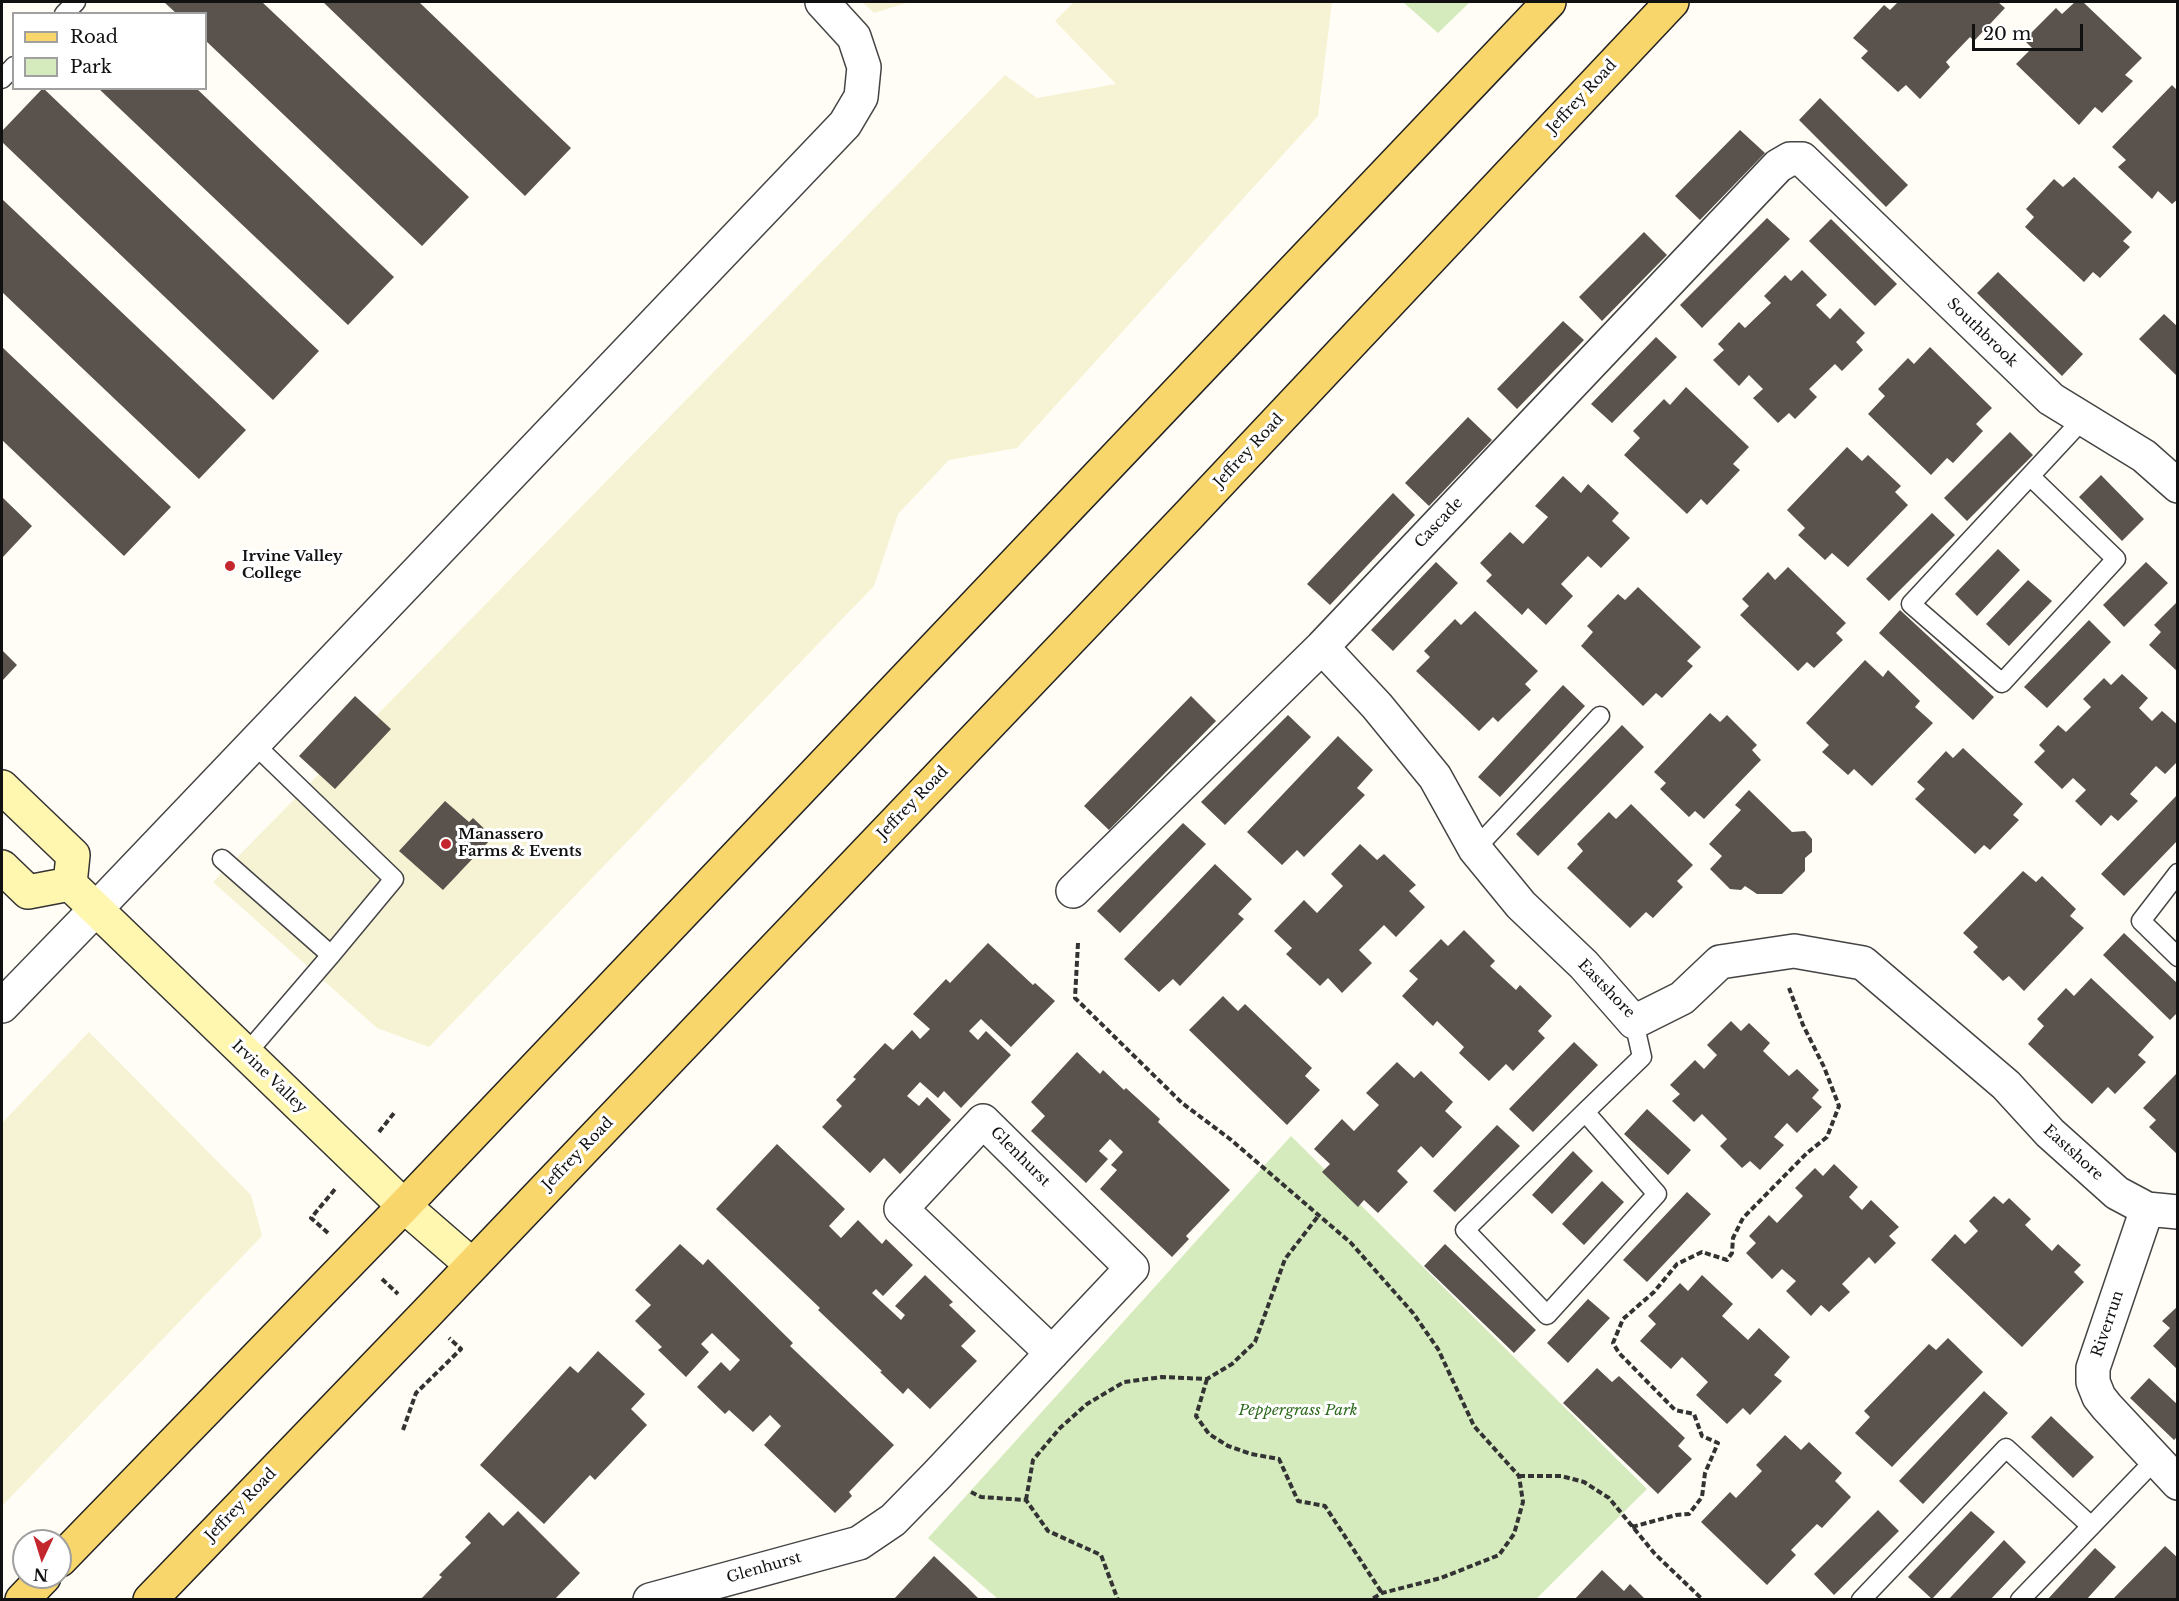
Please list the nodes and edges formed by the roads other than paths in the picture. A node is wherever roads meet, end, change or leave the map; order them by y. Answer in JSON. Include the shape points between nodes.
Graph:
{"nodes":[{"id":1,"x":822,"y":2,"type":"edge"},
{"id":2,"x":1549,"y":2,"type":"edge"},
{"id":3,"x":1672,"y":2,"type":"edge"},
{"id":4,"x":1802,"y":159,"type":"joint"},
{"id":5,"x":2083,"y":419,"type":"junction"},
{"id":6,"x":2030,"y":476,"type":"junction"},
{"id":7,"x":2175,"y":480,"type":"edge"},
{"id":8,"x":1322,"y":647,"type":"junction"},
{"id":9,"x":1600,"y":716,"type":"dead end"},
{"id":10,"x":254,"y":742,"type":"junction"},
{"id":11,"x":2,"y":787,"type":"edge"},
{"id":12,"x":1475,"y":849,"type":"junction"},
{"id":13,"x":222,"y":859,"type":"dead end"},
{"id":14,"x":2,"y":867,"type":"edge"},
{"id":15,"x":2178,"y":873,"type":"edge"},
{"id":16,"x":70,"y":884,"type":"junction"},
{"id":17,"x":1073,"y":891,"type":"dead end"},
{"id":18,"x":96,"y":909,"type":"junction"},
{"id":19,"x":332,"y":955,"type":"junction"},
{"id":20,"x":2178,"y":957,"type":"edge"},
{"id":21,"x":2,"y":1006,"type":"edge"},
{"id":22,"x":1634,"y":1022,"type":"junction"},
{"id":23,"x":246,"y":1054,"type":"junction"},
{"id":24,"x":1585,"y":1112,"type":"junction"},
{"id":25,"x":404,"y":1206,"type":"junction"},
{"id":26,"x":2162,"y":1211,"type":"edge"},
{"id":27,"x":472,"y":1265,"type":"junction"},
{"id":28,"x":1052,"y":1353,"type":"junction"},
{"id":29,"x":2155,"y":1460,"type":"junction"},
{"id":30,"x":2178,"y":1483,"type":"edge"},
{"id":31,"x":2091,"y":1526,"type":"junction"},
{"id":32,"x":72,"y":1548,"type":"edge"},
{"id":33,"x":150,"y":1599,"type":"edge"},
{"id":34,"x":650,"y":1599,"type":"edge"},
{"id":35,"x":1861,"y":1599,"type":"edge"},
{"id":36,"x":2020,"y":1599,"type":"edge"}],
"edges":[{"from":1,"to":10,"type":"street","via":[[854,37],[864,67],[861,97],[845,124]]},
{"from":2,"to":25,"type":"main road"},
{"from":3,"to":27,"type":"main road","name":"Jeffrey Road","via":[[1185,519]]},
{"from":4,"to":5,"type":"street","name":"Southbrook","via":[[2051,399]]},
{"from":4,"to":8,"type":"street","name":"Cascade","via":[[1790,159],[1778,166]]},
{"from":5,"to":6,"type":"lane"},
{"from":5,"to":7,"type":"street","name":"Southbrook"},
{"from":6,"to":6,"type":"lane","via":[[1911,604],[2002,683],[2116,559]]},
{"from":8,"to":12,"type":"street","name":"Eastshore","via":[[1435,777]]},
{"from":8,"to":17,"type":"street","name":"Cascade"},
{"from":9,"to":12,"type":"lane"},
{"from":10,"to":18,"type":"street"},
{"from":10,"to":19,"type":"lane","via":[[394,879]]},
{"from":11,"to":16,"type":"street","via":[[73,855]]},
{"from":12,"to":22,"type":"street","name":"Eastshore","via":[[1521,905],[1584,965]]},
{"from":13,"to":19,"type":"lane"},
{"from":14,"to":16,"type":"street","via":[[28,892]]},
{"from":15,"to":20,"type":"lane","via":[[2141,921]]},
{"from":16,"to":18,"type":"street","name":"Irvine Valley"},
{"from":18,"to":21,"type":"street"},
{"from":18,"to":23,"type":"street","name":"Irvine Valley"},
{"from":19,"to":23,"type":"lane"},
{"from":22,"to":24,"type":"lane","via":[[1642,1057]]},
{"from":22,"to":26,"type":"street","name":"Eastshore","via":[[1682,998],[1720,962],[1794,951],[1863,963],[2006,1085],[2050,1133],[2117,1192]]},
{"from":23,"to":25,"type":"street","name":"Irvine Valley"},
{"from":24,"to":24,"type":"lane","via":[[1465,1230],[1547,1315],[1657,1194]]},
{"from":25,"to":27,"type":"street","name":"Irvine Valley"},
{"from":25,"to":32,"type":"main road"},
{"from":26,"to":29,"type":"street","name":"Riverrun","via":[[2093,1368],[2099,1397]]},
{"from":27,"to":33,"type":"main road","name":"Jeffrey Road"},
{"from":28,"to":28,"type":"street","name":"Glenhurst","via":[[901,1209],[983,1121],[1132,1268]]},
{"from":28,"to":34,"type":"street","name":"Glenhurst","via":[[893,1520],[859,1543]]},
{"from":29,"to":30,"type":"street","name":"Riverrun"},
{"from":29,"to":31,"type":"lane"},
{"from":31,"to":35,"type":"lane","via":[[2006,1448]]},
{"from":31,"to":36,"type":"lane"}]}
